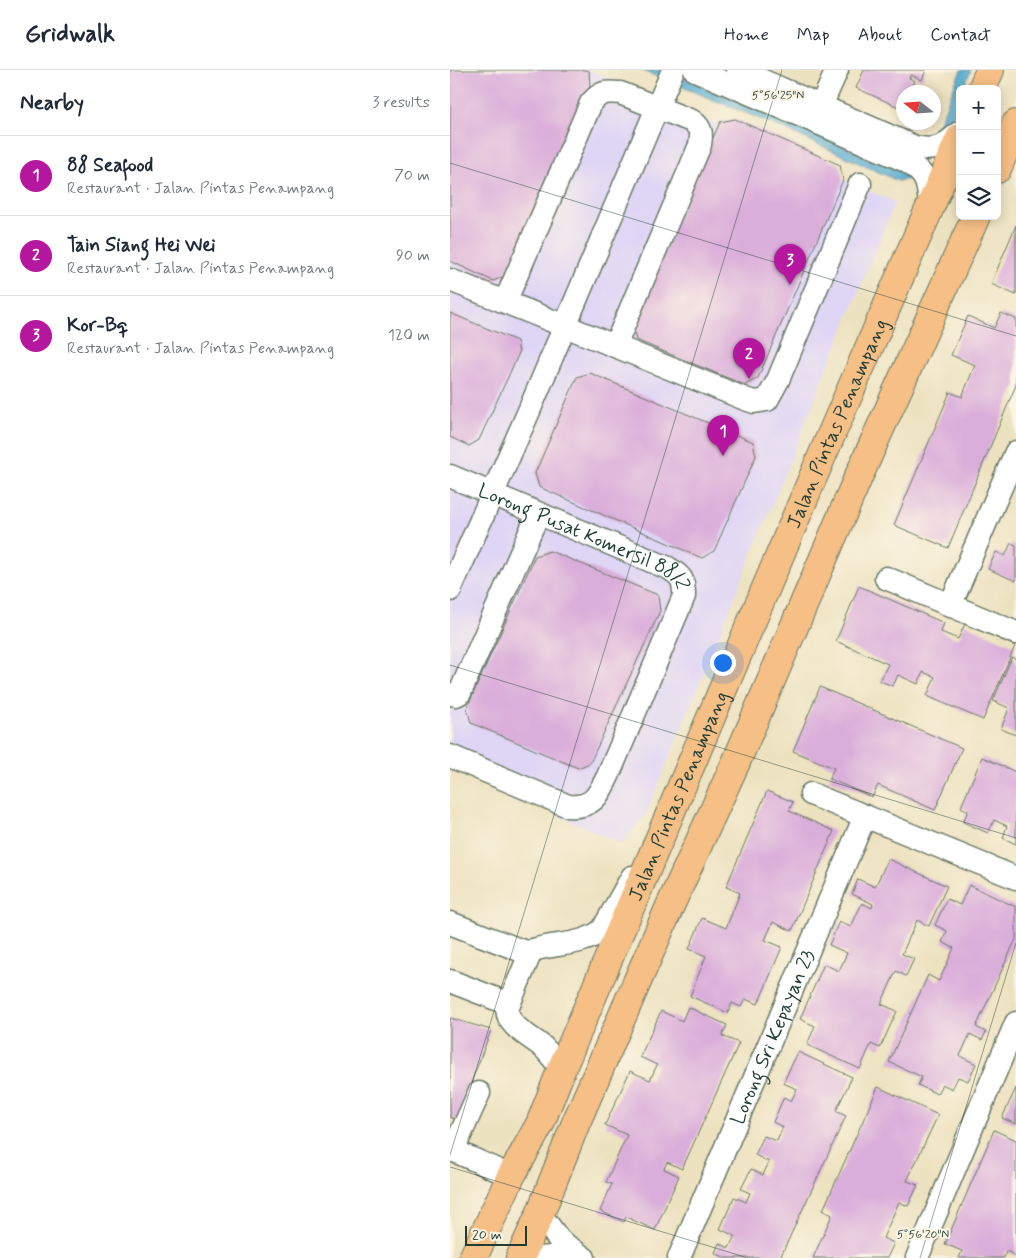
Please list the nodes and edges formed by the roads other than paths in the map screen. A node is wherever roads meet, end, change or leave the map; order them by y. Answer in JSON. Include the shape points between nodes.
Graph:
{"nodes":[{"id":1,"x":673,"y":70,"type":"edge"},
{"id":2,"x":695,"y":70,"type":"edge"},
{"id":3,"x":738,"y":70,"type":"edge"},
{"id":4,"x":836,"y":70,"type":"edge"},
{"id":5,"x":990,"y":70,"type":"edge"},
{"id":6,"x":984,"y":85,"type":"edge"},
{"id":7,"x":821,"y":106,"type":"junction"},
{"id":8,"x":657,"y":107,"type":"junction"},
{"id":9,"x":1016,"y":124,"type":"edge"},
{"id":10,"x":956,"y":136,"type":"edge"},
{"id":11,"x":956,"y":147,"type":"edge"},
{"id":12,"x":910,"y":154,"type":"junction"},
{"id":13,"x":1001,"y":159,"type":"edge"},
{"id":14,"x":860,"y":184,"type":"dead end"},
{"id":15,"x":930,"y":205,"type":"junction"},
{"id":16,"x":974,"y":220,"type":"edge"},
{"id":17,"x":450,"y":280,"type":"edge"},
{"id":18,"x":505,"y":302,"type":"junction"},
{"id":19,"x":564,"y":325,"type":"junction"},
{"id":20,"x":615,"y":346,"type":"junction"},
{"id":21,"x":1016,"y":452,"type":"edge"},
{"id":22,"x":450,"y":476,"type":"edge"},
{"id":23,"x":493,"y":494,"type":"junction"},
{"id":24,"x":538,"y":514,"type":"junction"},
{"id":25,"x":886,"y":578,"type":"dead end"},
{"id":26,"x":450,"y":590,"type":"edge"},
{"id":27,"x":950,"y":606,"type":"junction"},
{"id":28,"x":1016,"y":633,"type":"edge"},
{"id":29,"x":450,"y":694,"type":"edge"},
{"id":30,"x":450,"y":756,"type":"edge"},
{"id":31,"x":811,"y":794,"type":"dead end"},
{"id":32,"x":864,"y":816,"type":"junction"},
{"id":33,"x":650,"y":863,"type":"junction"},
{"id":34,"x":1016,"y":878,"type":"edge"},
{"id":35,"x":450,"y":923,"type":"edge"},
{"id":36,"x":530,"y":954,"type":"junction"},
{"id":37,"x":450,"y":981,"type":"edge"},
{"id":38,"x":509,"y":1004,"type":"junction"},
{"id":39,"x":1016,"y":1023,"type":"edge"},
{"id":40,"x":562,"y":1068,"type":"junction"},
{"id":41,"x":479,"y":1093,"type":"dead end"},
{"id":42,"x":540,"y":1124,"type":"junction"},
{"id":43,"x":575,"y":1125,"type":"junction"},
{"id":44,"x":452,"y":1150,"type":"edge"},
{"id":45,"x":511,"y":1176,"type":"junction"},
{"id":46,"x":540,"y":1214,"type":"junction"},
{"id":47,"x":473,"y":1258,"type":"edge"},
{"id":48,"x":520,"y":1258,"type":"edge"},
{"id":49,"x":540,"y":1258,"type":"edge"},
{"id":50,"x":558,"y":1258,"type":"edge"},
{"id":51,"x":584,"y":1258,"type":"edge"},
{"id":52,"x":679,"y":1258,"type":"edge"},
{"id":53,"x":917,"y":1258,"type":"edge"}],
"edges":[{"from":1,"to":8,"type":"street"},
{"from":2,"to":12,"type":"street"},
{"from":3,"to":7,"type":"street"},
{"from":4,"to":7,"type":"street"},
{"from":5,"to":6,"type":"main road"},
{"from":7,"to":12,"type":"street"},
{"from":8,"to":18,"type":"street","via":[[620,93],[608,92],[598,95],[591,103]]},
{"from":8,"to":19,"type":"street"},
{"from":8,"to":20,"type":"street","via":[[692,121],[699,126],[702,135]]},
{"from":9,"to":13,"type":"main road"},
{"from":10,"to":12,"type":"street","via":[[944,146]]},
{"from":11,"to":15,"type":"main road","name":"Jalan Pintas Penampang"},
{"from":12,"to":15,"type":"street","via":[[924,174]]},
{"from":14,"to":20,"type":"street","via":[[768,400],[754,402],[745,399]]},
{"from":15,"to":33,"type":"main road","name":"Jalan Pintas Penampang"},
{"from":16,"to":43,"type":"main road","name":"Jalan Pintas Penampang"},
{"from":17,"to":18,"type":"street"},
{"from":18,"to":19,"type":"street"},
{"from":19,"to":20,"type":"street"},
{"from":19,"to":23,"type":"street"},
{"from":21,"to":27,"type":"street"},
{"from":22,"to":23,"type":"street","name":"Lorong Pusat Komersil 88/2"},
{"from":23,"to":24,"type":"street","name":"Lorong Pusat Komersil 88/2"},
{"from":23,"to":26,"type":"street"},
{"from":24,"to":29,"type":"street","via":[[460,693]]},
{"from":24,"to":30,"type":"street","name":"Lorong Pusat Komersil 88/2","via":[[679,574],[684,584],[684,596],[595,799],[579,807],[568,806]]},
{"from":25,"to":27,"type":"street"},
{"from":27,"to":28,"type":"street"},
{"from":31,"to":32,"type":"street"},
{"from":32,"to":34,"type":"street"},
{"from":32,"to":52,"type":"street","name":"Lorong Sri Kepayan 23"},
{"from":33,"to":36,"type":"street","via":[[631,878],[598,934],[588,939],[539,948]]},
{"from":33,"to":40,"type":"main road","name":"Jalan Pintas Penampang"},
{"from":35,"to":36,"type":"street"},
{"from":36,"to":38,"type":"street"},
{"from":37,"to":38,"type":"street"},
{"from":38,"to":40,"type":"street","via":[[507,1016],[511,1022],[544,1048]]},
{"from":39,"to":53,"type":"street"},
{"from":40,"to":42,"type":"main road","name":"Jalan Pintas Penampang"},
{"from":41,"to":44,"type":"street"},
{"from":42,"to":43,"type":"main road","via":[[561,1120]]},
{"from":42,"to":45,"type":"main road","name":"Jalan Pintas Penampang"},
{"from":43,"to":46,"type":"main road","name":"Jalan Pintas Penampang"},
{"from":44,"to":45,"type":"street"},
{"from":45,"to":47,"type":"main road","name":"Jalan Pintas Penampang"},
{"from":46,"to":48,"type":"main road","name":"Jalan Pintas Penampang"},
{"from":46,"to":51,"type":"street","via":[[560,1241]]},
{"from":49,"to":50,"type":"street"}]}
